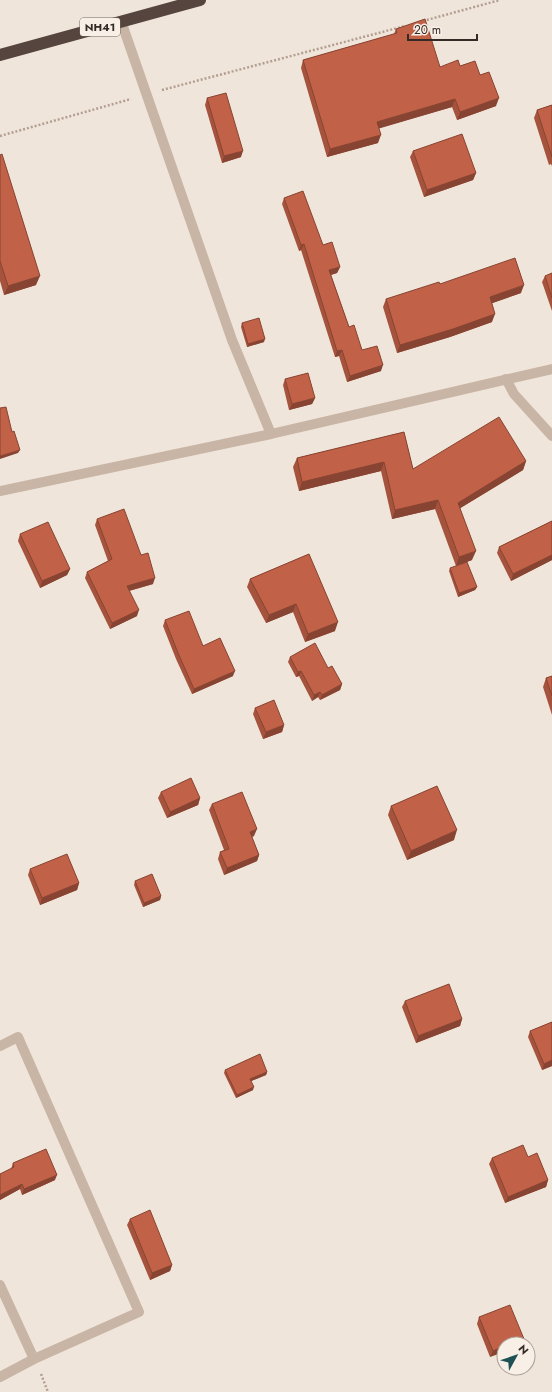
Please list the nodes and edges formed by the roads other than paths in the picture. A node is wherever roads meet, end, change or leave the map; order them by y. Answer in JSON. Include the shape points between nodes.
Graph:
{"nodes":[{"id":1,"x":200,"y":0,"type":"edge"},
{"id":2,"x":121,"y":21,"type":"junction"},
{"id":3,"x":0,"y":55,"type":"edge"},
{"id":4,"x":552,"y":369,"type":"edge"},
{"id":5,"x":506,"y":379,"type":"junction"},
{"id":6,"x":271,"y":434,"type":"junction"},
{"id":7,"x":552,"y":436,"type":"edge"},
{"id":8,"x":0,"y":491,"type":"edge"},
{"id":9,"x":0,"y":1046,"type":"edge"},
{"id":10,"x":0,"y":1285,"type":"edge"},
{"id":11,"x":34,"y":1359,"type":"junction"},
{"id":12,"x":0,"y":1377,"type":"edge"}],
"edges":[{"from":1,"to":2,"type":"highway","number":"NH41"},
{"from":2,"to":3,"type":"highway","number":"NH41"},
{"from":2,"to":6,"type":"street","via":[[232,340]]},
{"from":4,"to":5,"type":"street"},
{"from":5,"to":6,"type":"street"},
{"from":5,"to":7,"type":"street","via":[[514,394]]},
{"from":6,"to":8,"type":"street"},
{"from":9,"to":11,"type":"street","via":[[18,1037],[139,1312]]},
{"from":10,"to":11,"type":"street"},
{"from":11,"to":12,"type":"street"}]}
